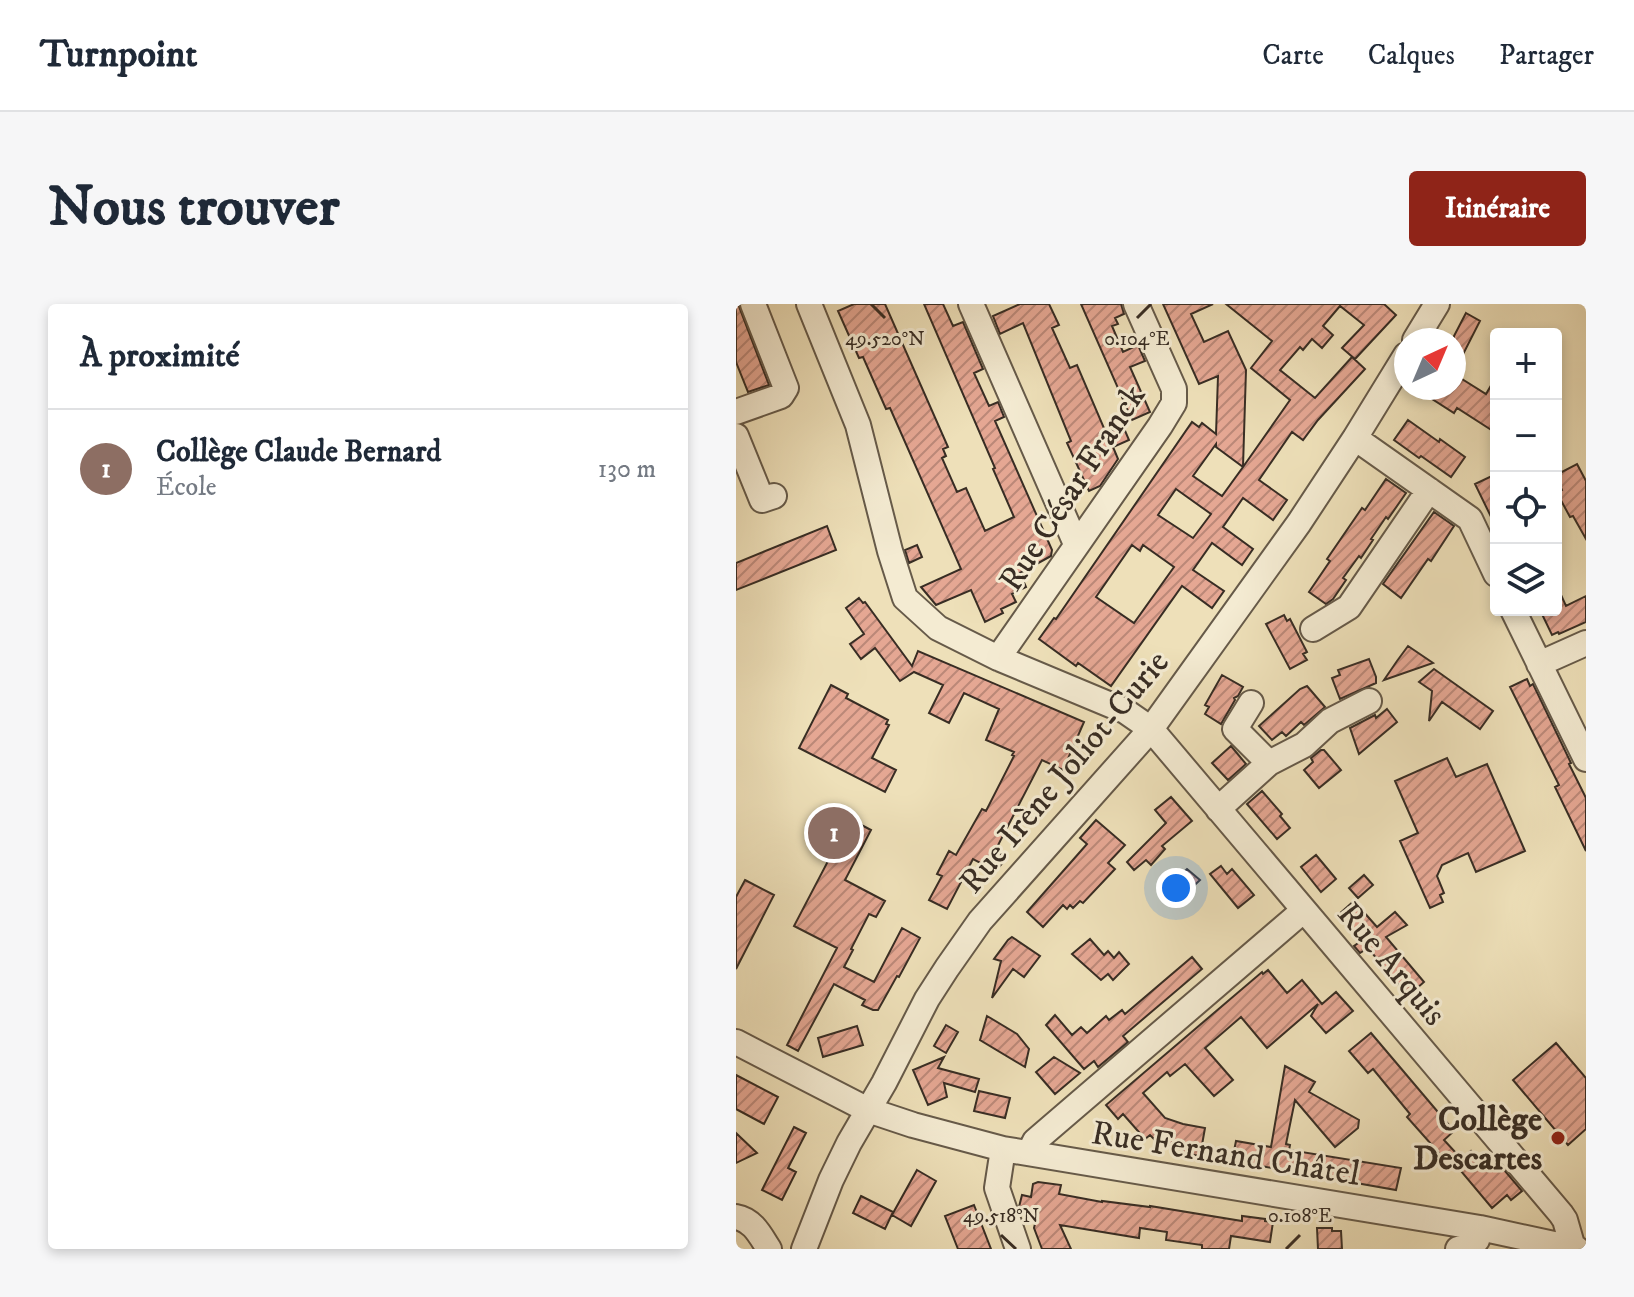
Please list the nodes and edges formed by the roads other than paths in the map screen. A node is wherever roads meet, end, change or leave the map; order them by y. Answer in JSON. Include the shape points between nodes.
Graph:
{"nodes":[{"id":1,"x":753,"y":304,"type":"edge"},
{"id":2,"x":809,"y":304,"type":"edge"},
{"id":3,"x":971,"y":304,"type":"edge"},
{"id":4,"x":1136,"y":304,"type":"edge"},
{"id":5,"x":1436,"y":305,"type":"edge"},
{"id":6,"x":1422,"y":328,"type":"edge"},
{"id":7,"x":1394,"y":375,"type":"edge"},
{"id":8,"x":736,"y":412,"type":"edge"},
{"id":9,"x":736,"y":436,"type":"edge"},
{"id":10,"x":1355,"y":438,"type":"junction"},
{"id":11,"x":1429,"y":490,"type":"junction"},
{"id":12,"x":774,"y":496,"type":"dead end"},
{"id":13,"x":1076,"y":544,"type":"junction"},
{"id":14,"x":1490,"y":561,"type":"edge"},
{"id":15,"x":1516,"y":616,"type":"edge"},
{"id":16,"x":1313,"y":629,"type":"dead end"},
{"id":17,"x":1586,"y":643,"type":"edge"},
{"id":18,"x":998,"y":658,"type":"junction"},
{"id":19,"x":1539,"y":664,"type":"junction"},
{"id":20,"x":1369,"y":701,"type":"dead end"},
{"id":21,"x":1251,"y":703,"type":"dead end"},
{"id":22,"x":1151,"y":729,"type":"junction"},
{"id":23,"x":1586,"y":759,"type":"edge"},
{"id":24,"x":1269,"y":763,"type":"junction"},
{"id":25,"x":1218,"y":809,"type":"junction"},
{"id":26,"x":1304,"y":910,"type":"junction"},
{"id":27,"x":736,"y":1042,"type":"edge"},
{"id":28,"x":868,"y":1110,"type":"junction"},
{"id":29,"x":1003,"y":1149,"type":"junction"},
{"id":30,"x":1029,"y":1153,"type":"junction"},
{"id":31,"x":736,"y":1217,"type":"edge"},
{"id":32,"x":1480,"y":1228,"type":"junction"},
{"id":33,"x":1568,"y":1248,"type":"edge"},
{"id":34,"x":769,"y":1249,"type":"edge"},
{"id":35,"x":804,"y":1249,"type":"edge"},
{"id":36,"x":1018,"y":1249,"type":"edge"},
{"id":37,"x":1458,"y":1249,"type":"edge"}],
"edges":[{"from":1,"to":8,"type":"street","via":[[786,388],[781,396]]},
{"from":2,"to":18,"type":"street","name":"Rue Arquis","via":[[858,425],[905,598],[938,628]]},
{"from":3,"to":13,"type":"street"},
{"from":4,"to":13,"type":"street","name":"Rue César Franck","via":[[1174,389],[1174,403]]},
{"from":5,"to":6,"type":"street"},
{"from":7,"to":10,"type":"street","name":"Rue Irène Joliot-Curie"},
{"from":9,"to":12,"type":"street","via":[[762,500]]},
{"from":10,"to":11,"type":"street"},
{"from":10,"to":22,"type":"street","name":"Rue Irène Joliot-Curie"},
{"from":11,"to":14,"type":"street","via":[[1470,519]]},
{"from":11,"to":16,"type":"street","via":[[1349,607]]},
{"from":13,"to":18,"type":"street","name":"Rue César Franck"},
{"from":15,"to":19,"type":"street"},
{"from":17,"to":19,"type":"street"},
{"from":18,"to":22,"type":"street","name":"Rue Arquis","via":[[1125,711]]},
{"from":19,"to":23,"type":"street"},
{"from":20,"to":24,"type":"street"},
{"from":21,"to":24,"type":"street","via":[[1235,729]]},
{"from":22,"to":25,"type":"street","name":"Rue Arquis"},
{"from":22,"to":28,"type":"street","name":"Rue Irène Joliot-Curie","via":[[980,921],[927,999]]},
{"from":24,"to":25,"type":"street"},
{"from":25,"to":26,"type":"street","name":"Rue Arquis"},
{"from":26,"to":30,"type":"street","via":[[1035,1141]]},
{"from":26,"to":33,"type":"street","name":"Rue Arquis","via":[[1561,1214]]},
{"from":27,"to":28,"type":"street","name":"Rue Fernand Châtel"},
{"from":28,"to":29,"type":"street","name":"Rue Fernand Châtel"},
{"from":28,"to":35,"type":"street","name":"Rue Irène Joliot-Curie","via":[[831,1180]]},
{"from":29,"to":30,"type":"street","name":"Rue Fernand Châtel"},
{"from":29,"to":36,"type":"street","via":[[997,1188]]},
{"from":30,"to":32,"type":"street","name":"Rue Fernand Châtel"},
{"from":31,"to":34,"type":"street","via":[[757,1229]]},
{"from":32,"to":33,"type":"street","name":"Rue Fernand Châtel"},
{"from":32,"to":37,"type":"street","via":[[1471,1246]]}]}
